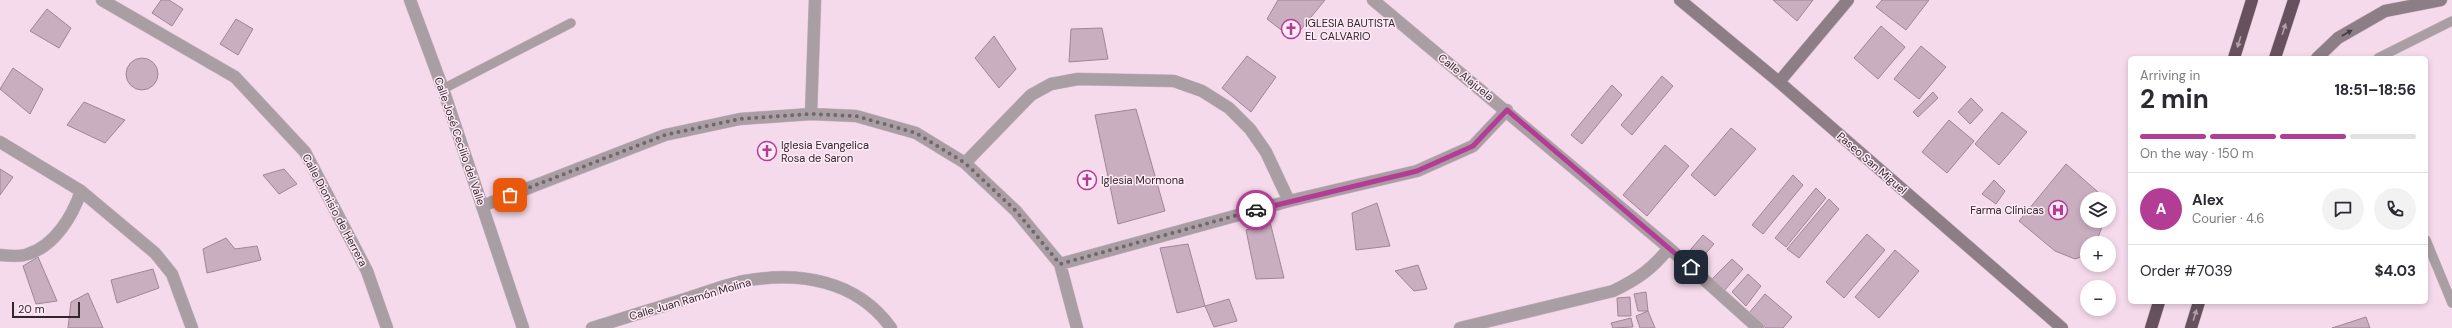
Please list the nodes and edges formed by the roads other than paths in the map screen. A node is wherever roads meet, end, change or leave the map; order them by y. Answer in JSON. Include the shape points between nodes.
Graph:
{"nodes":[{"id":1,"x":102,"y":0,"type":"edge"},
{"id":2,"x":410,"y":0,"type":"edge"},
{"id":3,"x":815,"y":0,"type":"edge"},
{"id":4,"x":1373,"y":0,"type":"edge"},
{"id":5,"x":1680,"y":0,"type":"edge"},
{"id":6,"x":1848,"y":0,"type":"edge"},
{"id":7,"x":2252,"y":0,"type":"edge"},
{"id":8,"x":2294,"y":0,"type":"edge"},
{"id":9,"x":2441,"y":0,"type":"edge"},
{"id":10,"x":2452,"y":21,"type":"edge"},
{"id":11,"x":571,"y":23,"type":"dead end"},
{"id":12,"x":2235,"y":56,"type":"edge"},
{"id":13,"x":2276,"y":56,"type":"edge"},
{"id":14,"x":2319,"y":56,"type":"edge"},
{"id":15,"x":2382,"y":56,"type":"edge"},
{"id":16,"x":1779,"y":82,"type":"junction"},
{"id":17,"x":443,"y":89,"type":"junction"},
{"id":18,"x":1507,"y":110,"type":"junction"},
{"id":19,"x":811,"y":114,"type":"junction"},
{"id":20,"x":0,"y":142,"type":"edge"},
{"id":21,"x":965,"y":163,"type":"junction"},
{"id":22,"x":81,"y":191,"type":"junction"},
{"id":23,"x":1289,"y":201,"type":"junction"},
{"id":24,"x":482,"y":206,"type":"junction"},
{"id":25,"x":2428,"y":245,"type":"edge"},
{"id":26,"x":1669,"y":248,"type":"junction"},
{"id":27,"x":0,"y":256,"type":"edge"},
{"id":28,"x":1060,"y":264,"type":"junction"},
{"id":29,"x":2452,"y":303,"type":"edge"},
{"id":30,"x":2158,"y":304,"type":"edge"},
{"id":31,"x":2198,"y":304,"type":"edge"},
{"id":32,"x":192,"y":328,"type":"edge"},
{"id":33,"x":387,"y":328,"type":"edge"},
{"id":34,"x":523,"y":328,"type":"edge"},
{"id":35,"x":592,"y":328,"type":"edge"},
{"id":36,"x":891,"y":328,"type":"edge"},
{"id":37,"x":1077,"y":328,"type":"edge"},
{"id":38,"x":1460,"y":328,"type":"edge"},
{"id":39,"x":1758,"y":328,"type":"edge"},
{"id":40,"x":2062,"y":328,"type":"edge"},
{"id":41,"x":2151,"y":328,"type":"edge"},
{"id":42,"x":2191,"y":328,"type":"edge"}],
"edges":[{"from":1,"to":33,"type":"street","name":"Calle Dionisio de Herrera","via":[[235,77],[305,152],[367,271]]},
{"from":2,"to":17,"type":"street","name":"Calle José Cecilio del Valle"},
{"from":3,"to":19,"type":"street"},
{"from":4,"to":18,"type":"street","name":"Calle Alajuela"},
{"from":5,"to":16,"type":"street","name":"Paseo San Miguel"},
{"from":6,"to":16,"type":"street"},
{"from":7,"to":12,"type":"highway","one_way":true},
{"from":13,"to":8,"type":"highway","one_way":true},
{"from":14,"to":9,"type":"street","one_way":true,"via":[[2338,38],[2385,11]]},
{"from":10,"to":15,"type":"lane"},
{"from":11,"to":17,"type":"lane"},
{"from":16,"to":40,"type":"street","name":"Paseo San Miguel"},
{"from":17,"to":24,"type":"street","name":"Calle José Cecilio del Valle"},
{"from":18,"to":23,"type":"street","via":[[1473,146],[1417,171]]},
{"from":18,"to":26,"type":"street","name":"Calle Alajuela"},
{"from":19,"to":21,"type":"street","via":[[856,116],[916,133]]},
{"from":19,"to":24,"type":"street","via":[[740,119],[665,135]]},
{"from":20,"to":22,"type":"street"},
{"from":21,"to":23,"type":"street","via":[[1031,95],[1051,84],[1078,79],[1174,81],[1202,91],[1229,108],[1250,129],[1266,152]]},
{"from":21,"to":28,"type":"street","via":[[1016,211]]},
{"from":22,"to":27,"type":"street","via":[[76,207],[57,234],[41,248],[28,254]]},
{"from":22,"to":32,"type":"street","via":[[155,253],[168,269]]},
{"from":23,"to":28,"type":"street"},
{"from":24,"to":34,"type":"street","name":"Calle José Cecilio del Valle"},
{"from":25,"to":29,"type":"lane"},
{"from":26,"to":38,"type":"street","via":[[1654,267],[1613,291]]},
{"from":26,"to":39,"type":"street","name":"Calle Alajuela"},
{"from":28,"to":37,"type":"street"},
{"from":30,"to":41,"type":"highway"},
{"from":42,"to":31,"type":"highway","one_way":true},
{"from":35,"to":36,"type":"street","name":"Calle Juan Ramón Molina","via":[[743,282],[786,276],[822,280],[855,294],[882,316]]}]}
